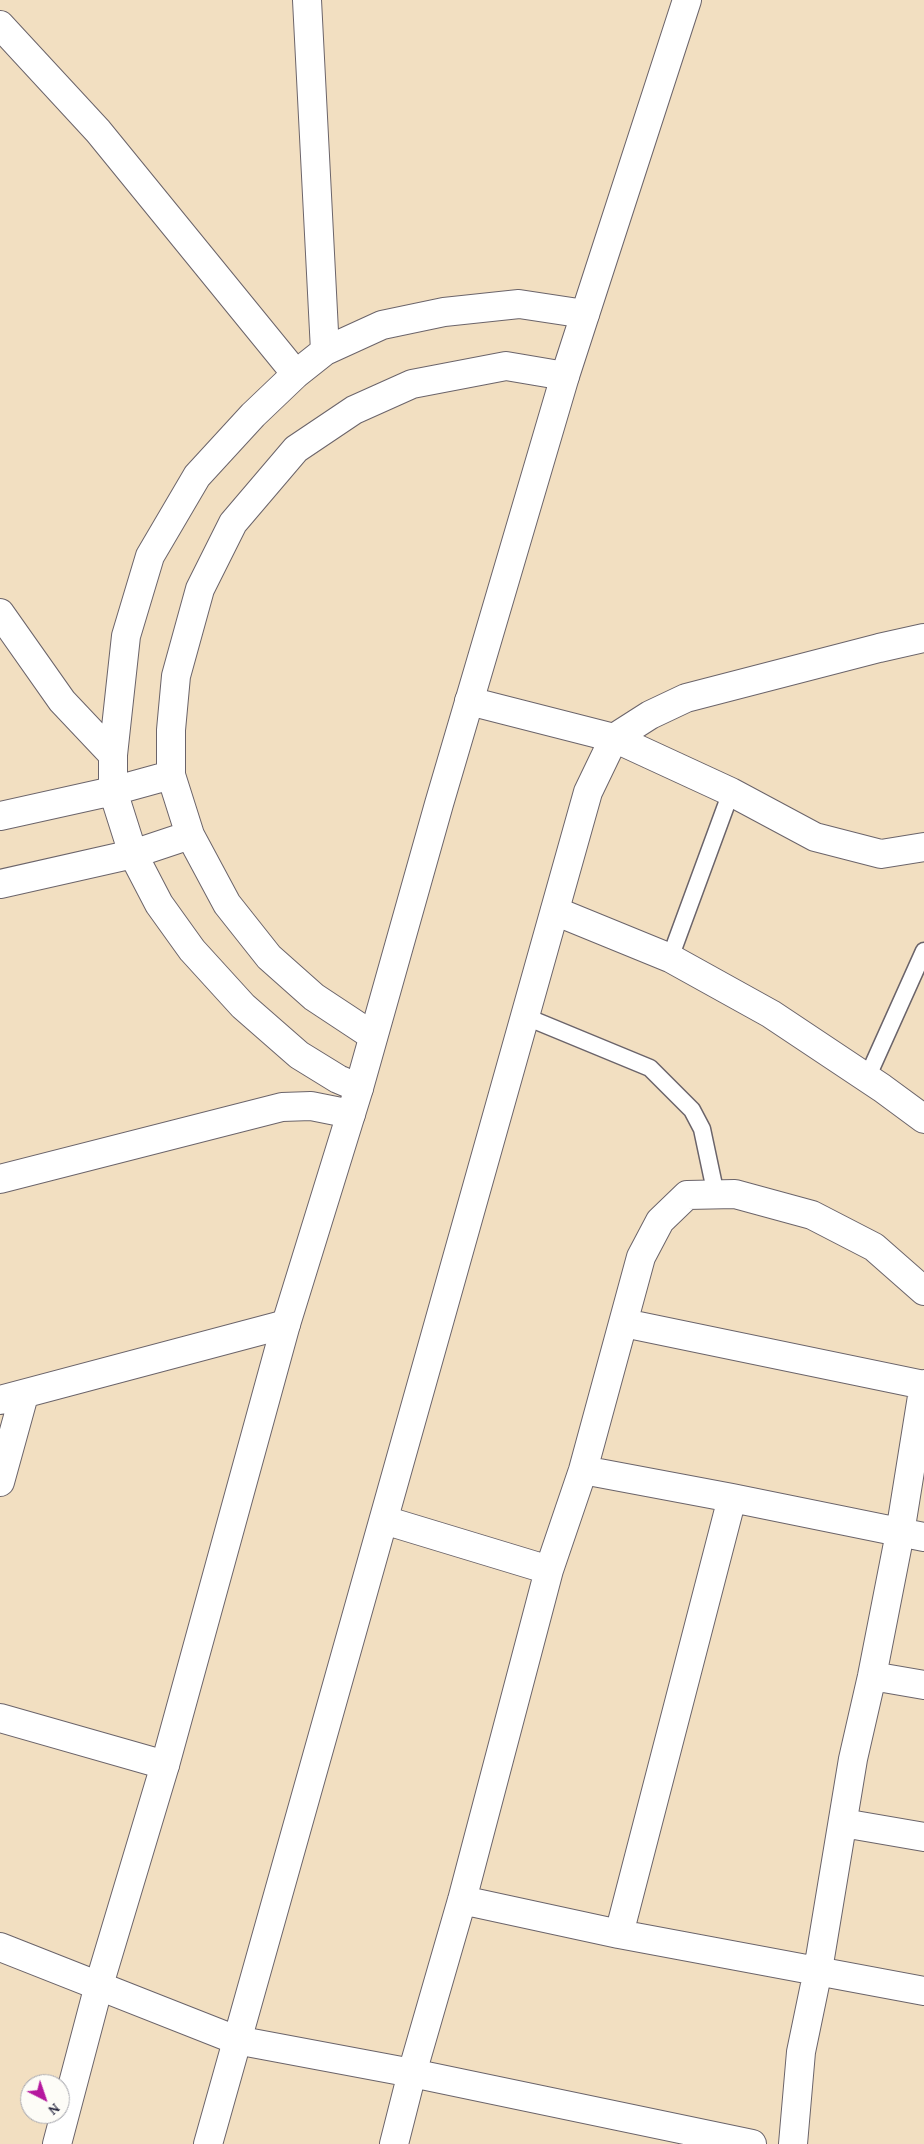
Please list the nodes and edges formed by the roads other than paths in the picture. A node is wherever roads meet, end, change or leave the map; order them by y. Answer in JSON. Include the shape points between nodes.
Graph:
{"nodes":[{"id":1,"x":307,"y":0,"type":"edge"},
{"id":2,"x":687,"y":0,"type":"edge"},
{"id":3,"x":0,"y":25,"type":"edge"},
{"id":4,"x":585,"y":314,"type":"junction"},
{"id":5,"x":325,"y":351,"type":"junction"},
{"id":6,"x":296,"y":374,"type":"junction"},
{"id":7,"x":565,"y":376,"type":"junction"},
{"id":8,"x":0,"y":613,"type":"edge"},
{"id":9,"x":924,"y":638,"type":"edge"},
{"id":10,"x":469,"y":701,"type":"junction"},
{"id":11,"x":614,"y":738,"type":"junction"},
{"id":12,"x":113,"y":756,"type":"junction"},
{"id":13,"x":170,"y":776,"type":"junction"},
{"id":14,"x":113,"y":791,"type":"junction"},
{"id":15,"x":731,"y":792,"type":"junction"},
{"id":16,"x":0,"y":816,"type":"edge"},
{"id":17,"x":190,"y":835,"type":"junction"},
{"id":18,"x":924,"y":847,"type":"edge"},
{"id":19,"x":133,"y":854,"type":"junction"},
{"id":20,"x":0,"y":884,"type":"edge"},
{"id":21,"x":555,"y":911,"type":"junction"},
{"id":22,"x":924,"y":952,"type":"edge"},
{"id":23,"x":670,"y":958,"type":"junction"},
{"id":24,"x":524,"y":1016,"type":"junction"},
{"id":25,"x":373,"y":1036,"type":"junction"},
{"id":26,"x":867,"y":1078,"type":"junction"},
{"id":27,"x":359,"y":1088,"type":"junction"},
{"id":28,"x":351,"y":1114,"type":"junction"},
{"id":29,"x":924,"y":1119,"type":"edge"},
{"id":30,"x":0,"y":1179,"type":"edge"},
{"id":31,"x":716,"y":1195,"type":"junction"},
{"id":32,"x":924,"y":1291,"type":"edge"},
{"id":33,"x":624,"y":1323,"type":"junction"},
{"id":34,"x":286,"y":1324,"type":"junction"},
{"id":35,"x":924,"y":1384,"type":"edge"},
{"id":36,"x":12,"y":1398,"type":"edge"},
{"id":37,"x":583,"y":1470,"type":"junction"},
{"id":38,"x":0,"y":1482,"type":"edge"},
{"id":39,"x":732,"y":1498,"type":"junction"},
{"id":40,"x":384,"y":1520,"type":"junction"},
{"id":41,"x":912,"y":1535,"type":"edge"},
{"id":42,"x":549,"y":1570,"type":"junction"},
{"id":43,"x":872,"y":1676,"type":"junction"},
{"id":44,"x":924,"y":1685,"type":"edge"},
{"id":45,"x":0,"y":1718,"type":"edge"},
{"id":46,"x":165,"y":1765,"type":"junction"},
{"id":47,"x":843,"y":1823,"type":"junction"},
{"id":48,"x":924,"y":1837,"type":"edge"},
{"id":49,"x":462,"y":1900,"type":"junction"},
{"id":50,"x":619,"y":1934,"type":"junction"},
{"id":51,"x":0,"y":1947,"type":"edge"},
{"id":52,"x":818,"y":1970,"type":"junction"},
{"id":53,"x":99,"y":1985,"type":"junction"},
{"id":54,"x":924,"y":1991,"type":"edge"},
{"id":55,"x":236,"y":2040,"type":"junction"},
{"id":56,"x":412,"y":2073,"type":"junction"},
{"id":57,"x":57,"y":2144,"type":"edge"},
{"id":58,"x":208,"y":2144,"type":"edge"},
{"id":59,"x":394,"y":2144,"type":"edge"},
{"id":60,"x":752,"y":2144,"type":"edge"},
{"id":61,"x":793,"y":2144,"type":"edge"}],
"edges":[{"from":1,"to":5,"type":"street"},
{"from":2,"to":4,"type":"street"},
{"from":3,"to":6,"type":"street","via":[[98,131]]},
{"from":4,"to":5,"type":"street","via":[[519,304],[444,312],[382,325]]},
{"from":4,"to":7,"type":"street"},
{"from":5,"to":6,"type":"street"},
{"from":6,"to":12,"type":"street","via":[[197,476],[150,556],[126,636]]},
{"from":7,"to":10,"type":"street"},
{"from":7,"to":13,"type":"street","via":[[506,366],[412,384],[354,410],[296,449],[233,523],[200,589],[176,676],[170,730]]},
{"from":8,"to":12,"type":"street","via":[[62,701]]},
{"from":9,"to":11,"type":"street","via":[[686,698],[650,715]]},
{"from":10,"to":11,"type":"street"},
{"from":10,"to":25,"type":"street"},
{"from":11,"to":15,"type":"street"},
{"from":11,"to":21,"type":"street","via":[[588,792]]},
{"from":12,"to":14,"type":"street"},
{"from":13,"to":14,"type":"street"},
{"from":13,"to":17,"type":"street"},
{"from":14,"to":16,"type":"street"},
{"from":14,"to":19,"type":"street"},
{"from":15,"to":18,"type":"street","via":[[815,837],[881,854]]},
{"from":15,"to":23,"type":"lane"},
{"from":17,"to":19,"type":"street"},
{"from":17,"to":25,"type":"street","via":[[227,904],[269,957],[314,997]]},
{"from":19,"to":20,"type":"street"},
{"from":19,"to":27,"type":"street","via":[[160,904],[192,950],[243,1006],[299,1054],[338,1079]]},
{"from":21,"to":23,"type":"street"},
{"from":21,"to":24,"type":"street"},
{"from":22,"to":26,"type":"lane"},
{"from":23,"to":26,"type":"street","via":[[770,1014]]},
{"from":24,"to":31,"type":"lane","via":[[650,1068],[692,1110],[702,1129]]},
{"from":24,"to":40,"type":"street"},
{"from":25,"to":27,"type":"street"},
{"from":26,"to":29,"type":"street"},
{"from":27,"to":28,"type":"street"},
{"from":28,"to":30,"type":"street","via":[[311,1106],[282,1107]]},
{"from":28,"to":34,"type":"street"},
{"from":31,"to":32,"type":"street","via":[[734,1194],[812,1216],[874,1248]]},
{"from":31,"to":33,"type":"street","via":[[687,1195],[660,1221],[641,1257]]},
{"from":33,"to":35,"type":"street"},
{"from":33,"to":37,"type":"street"},
{"from":34,"to":36,"type":"street"},
{"from":34,"to":46,"type":"street"},
{"from":35,"to":41,"type":"street"},
{"from":36,"to":38,"type":"street"},
{"from":37,"to":39,"type":"street"},
{"from":37,"to":42,"type":"street"},
{"from":39,"to":41,"type":"street"},
{"from":39,"to":50,"type":"street"},
{"from":40,"to":42,"type":"street"},
{"from":40,"to":55,"type":"street"},
{"from":41,"to":43,"type":"street"},
{"from":42,"to":49,"type":"street"},
{"from":43,"to":44,"type":"street"},
{"from":43,"to":47,"type":"street","via":[[853,1758]]},
{"from":45,"to":46,"type":"street"},
{"from":46,"to":53,"type":"street"},
{"from":47,"to":48,"type":"street"},
{"from":47,"to":52,"type":"street"},
{"from":49,"to":50,"type":"street"},
{"from":49,"to":56,"type":"street"},
{"from":50,"to":52,"type":"street"},
{"from":51,"to":53,"type":"street"},
{"from":52,"to":54,"type":"street"},
{"from":52,"to":61,"type":"street","via":[[801,2052]]},
{"from":53,"to":55,"type":"street"},
{"from":53,"to":57,"type":"street"},
{"from":55,"to":56,"type":"street"},
{"from":55,"to":58,"type":"street"},
{"from":56,"to":59,"type":"street"},
{"from":56,"to":60,"type":"street"}]}
